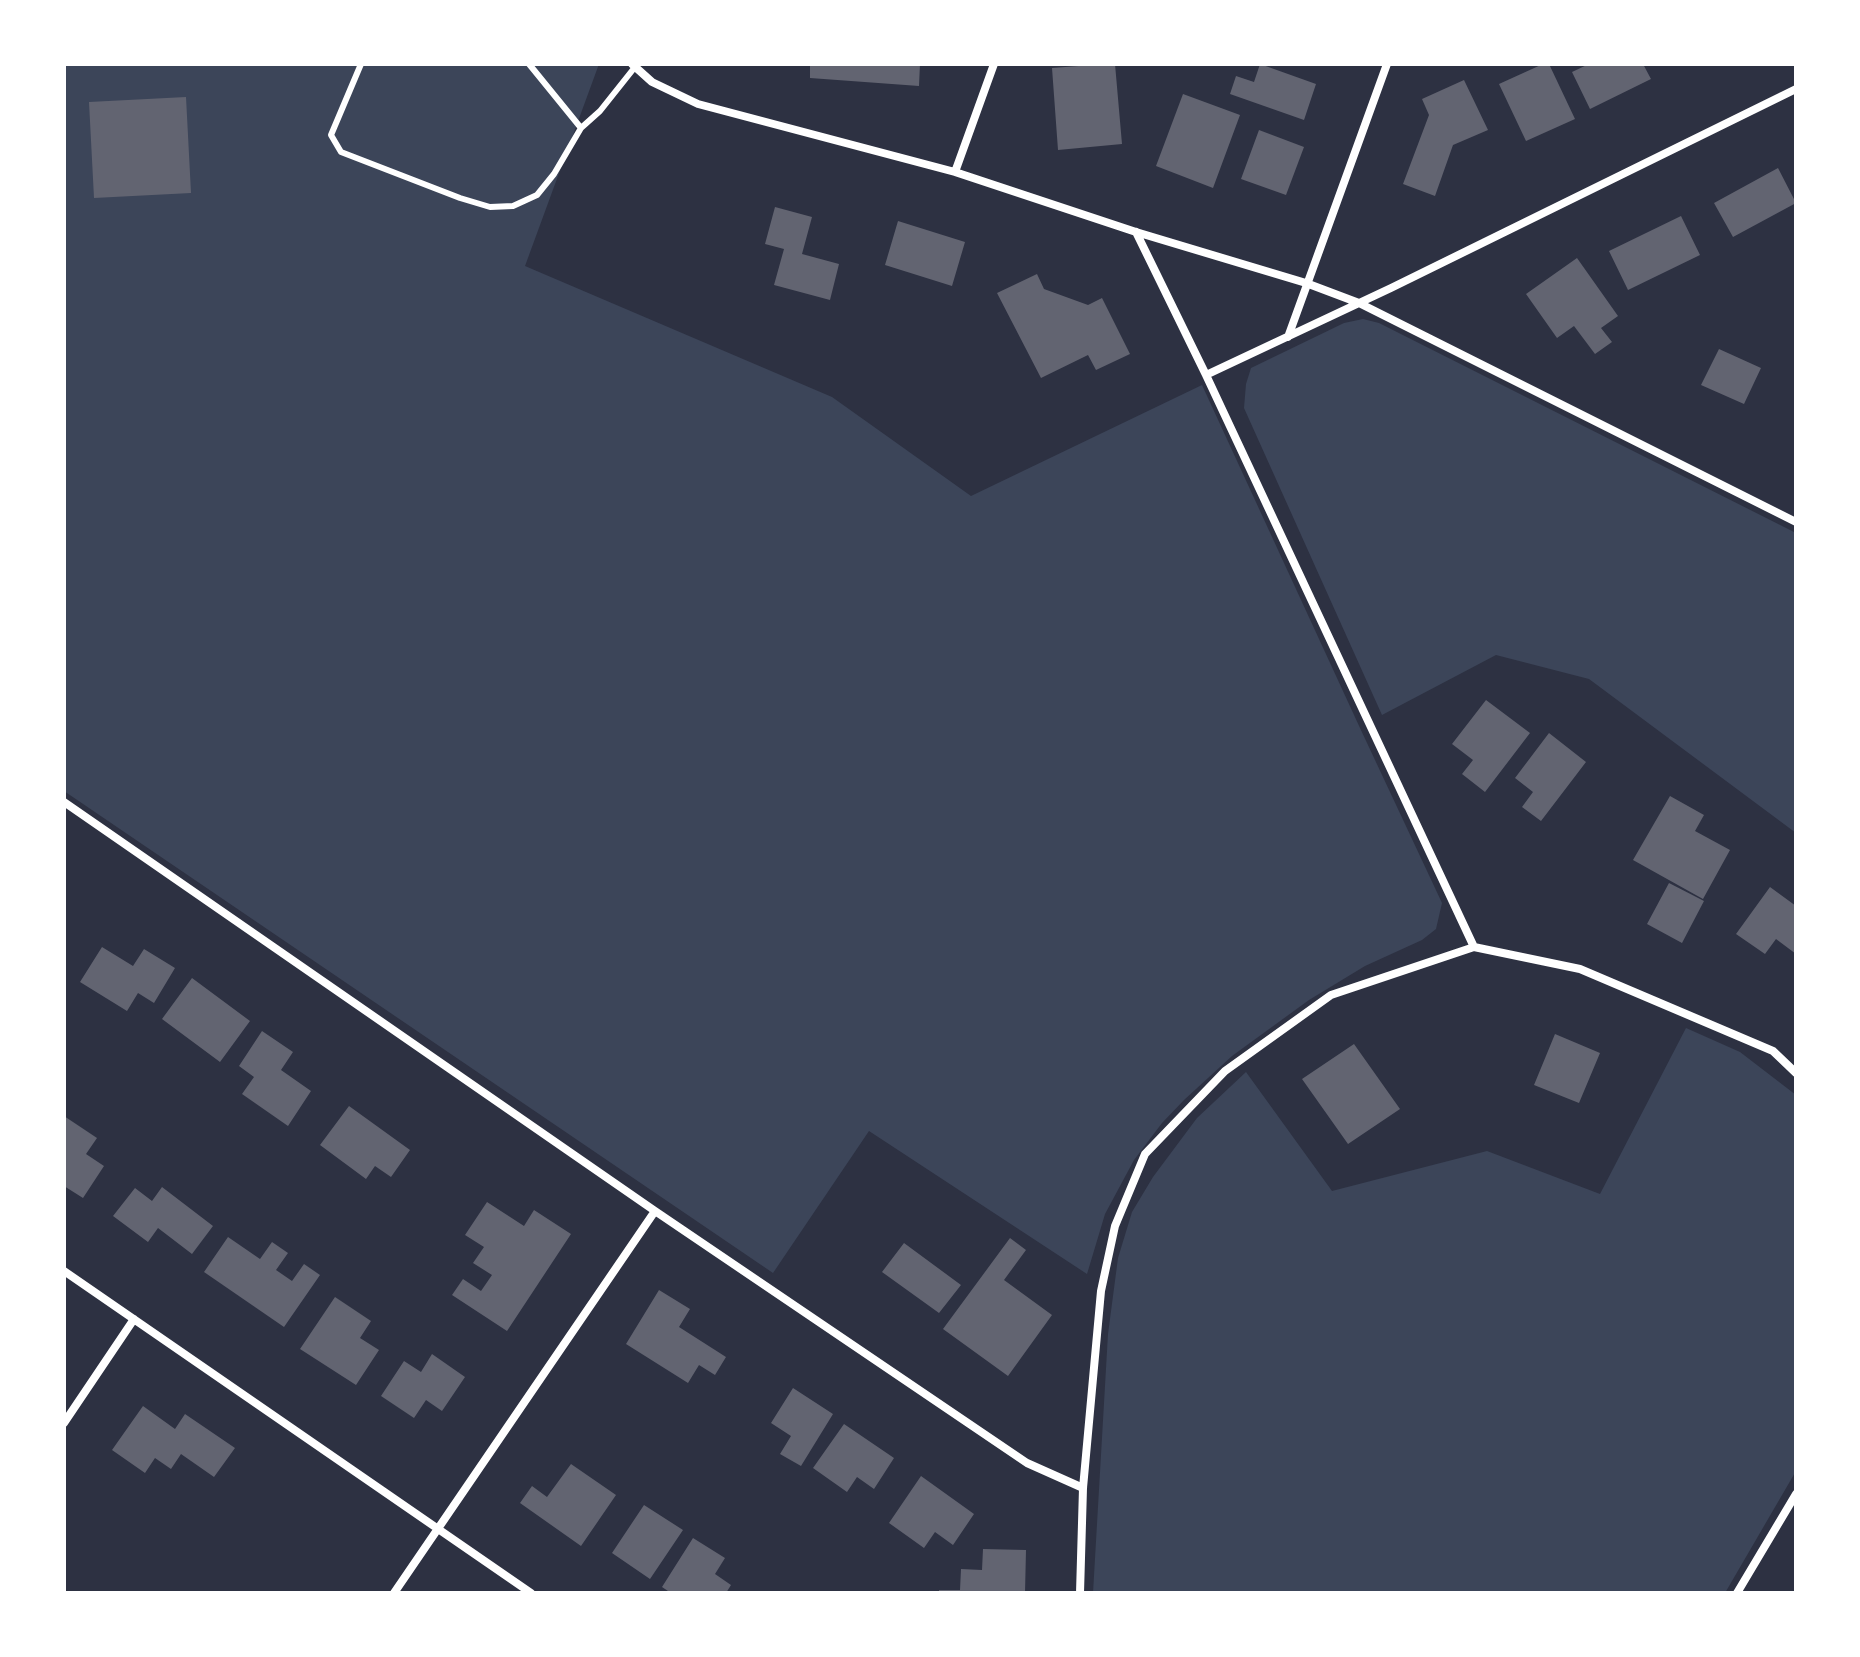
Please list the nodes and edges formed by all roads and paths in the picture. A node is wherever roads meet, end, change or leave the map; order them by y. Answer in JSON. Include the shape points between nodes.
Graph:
{"nodes":[{"id":1,"x":361,"y":64,"type":"edge"},
{"id":2,"x":529,"y":64,"type":"edge"},
{"id":3,"x":994,"y":64,"type":"edge"},
{"id":4,"x":1387,"y":64,"type":"edge"},
{"id":5,"x":633,"y":66,"type":"edge"},
{"id":6,"x":1796,"y":89,"type":"edge"},
{"id":7,"x":581,"y":128,"type":"junction"},
{"id":8,"x":955,"y":172,"type":"junction"},
{"id":9,"x":1136,"y":232,"type":"junction"},
{"id":10,"x":1306,"y":283,"type":"junction"},
{"id":11,"x":1359,"y":303,"type":"junction"},
{"id":12,"x":1288,"y":337,"type":"junction"},
{"id":13,"x":1206,"y":375,"type":"junction"},
{"id":14,"x":1796,"y":522,"type":"edge"},
{"id":15,"x":64,"y":802,"type":"edge"},
{"id":16,"x":1474,"y":947,"type":"junction"},
{"id":17,"x":1796,"y":1073,"type":"edge"},
{"id":18,"x":655,"y":1211,"type":"junction"},
{"id":19,"x":64,"y":1271,"type":"edge"},
{"id":20,"x":134,"y":1319,"type":"junction"},
{"id":21,"x":64,"y":1423,"type":"edge"},
{"id":22,"x":1083,"y":1488,"type":"junction"},
{"id":23,"x":1796,"y":1494,"type":"edge"},
{"id":24,"x":437,"y":1529,"type":"junction"},
{"id":25,"x":394,"y":1593,"type":"edge"},
{"id":26,"x":531,"y":1593,"type":"edge"},
{"id":27,"x":1080,"y":1593,"type":"edge"},
{"id":28,"x":1737,"y":1593,"type":"edge"}],
"edges":[{"from":1,"to":7,"type":"lane","via":[[331,135],[341,152],[490,207],[513,206],[537,195]]},
{"from":2,"to":7,"type":"lane"},
{"from":3,"to":8,"type":"street"},
{"from":4,"to":10,"type":"street"},
{"from":5,"to":7,"type":"lane"},
{"from":5,"to":8,"type":"street","via":[[652,82],[698,104]]},
{"from":6,"to":11,"type":"street"},
{"from":8,"to":9,"type":"street"},
{"from":9,"to":10,"type":"street"},
{"from":9,"to":13,"type":"street"},
{"from":10,"to":11,"type":"street"},
{"from":10,"to":12,"type":"street"},
{"from":11,"to":12,"type":"street"},
{"from":11,"to":14,"type":"street"},
{"from":12,"to":13,"type":"street"},
{"from":13,"to":16,"type":"street"},
{"from":15,"to":18,"type":"street"},
{"from":16,"to":17,"type":"street","via":[[1580,969],[1773,1051]]},
{"from":16,"to":22,"type":"street","via":[[1331,995],[1225,1071],[1145,1154],[1115,1226],[1101,1291]]},
{"from":18,"to":22,"type":"street","via":[[1027,1463]]},
{"from":18,"to":24,"type":"street"},
{"from":19,"to":20,"type":"street"},
{"from":20,"to":21,"type":"street"},
{"from":20,"to":24,"type":"street"},
{"from":22,"to":27,"type":"street"},
{"from":23,"to":28,"type":"street"},
{"from":24,"to":25,"type":"street"},
{"from":24,"to":26,"type":"street"}]}
